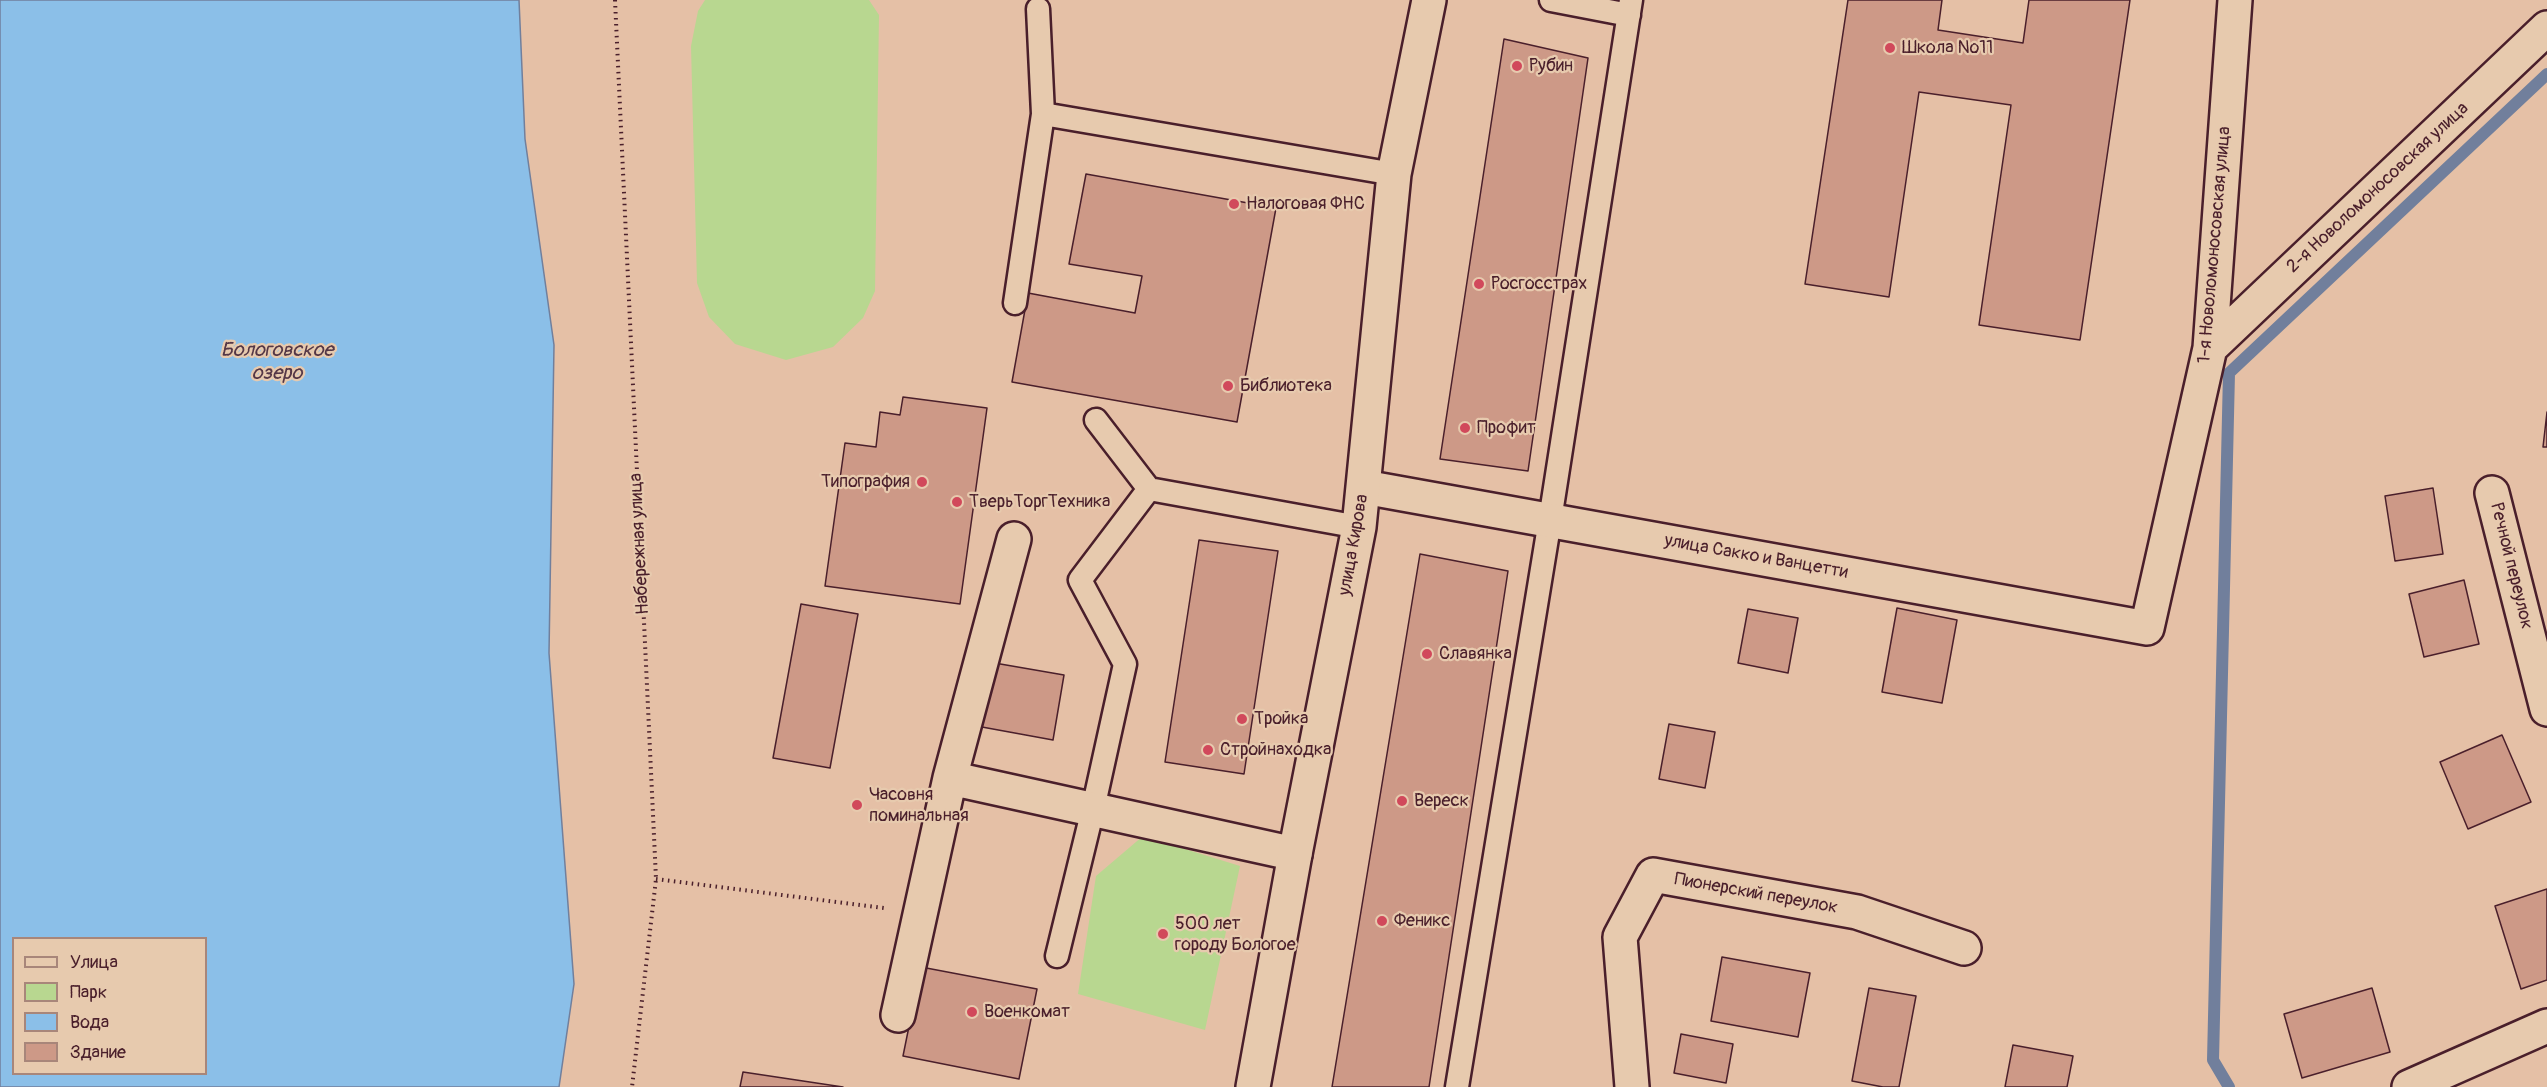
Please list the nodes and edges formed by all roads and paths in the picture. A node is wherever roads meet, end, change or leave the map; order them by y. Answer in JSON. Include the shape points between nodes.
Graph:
{"nodes":[{"id":1,"x":615,"y":0,"type":"edge"},
{"id":2,"x":1429,"y":0,"type":"edge"},
{"id":3,"x":1551,"y":0,"type":"edge"},
{"id":4,"x":2235,"y":0,"type":"edge"},
{"id":5,"x":1630,"y":8,"type":"edge"},
{"id":6,"x":1038,"y":9,"type":"dead end"},
{"id":7,"x":2547,"y":28,"type":"edge"},
{"id":8,"x":1043,"y":114,"type":"junction"},
{"id":9,"x":1394,"y":174,"type":"junction"},
{"id":10,"x":1015,"y":303,"type":"dead end"},
{"id":11,"x":2210,"y":348,"type":"junction"},
{"id":12,"x":1096,"y":420,"type":"dead end"},
{"id":13,"x":1364,"y":487,"type":"junction"},
{"id":14,"x":1149,"y":489,"type":"junction"},
{"id":15,"x":2492,"y":493,"type":"dead end"},
{"id":16,"x":1550,"y":520,"type":"junction"},
{"id":17,"x":1359,"y":527,"type":"junction"},
{"id":18,"x":1014,"y":539,"type":"dead end"},
{"id":19,"x":2147,"y":628,"type":"joint"},
{"id":20,"x":2547,"y":709,"type":"edge"},
{"id":21,"x":950,"y":778,"type":"junction"},
{"id":22,"x":1093,"y":809,"type":"junction"},
{"id":23,"x":1295,"y":854,"type":"junction"},
{"id":24,"x":656,"y":879,"type":"junction"},
{"id":25,"x":920,"y":912,"type":"junction"},
{"id":26,"x":1964,"y":948,"type":"dead end"},
{"id":27,"x":1057,"y":956,"type":"dead end"},
{"id":28,"x":898,"y":1015,"type":"dead end"},
{"id":29,"x":2547,"y":1026,"type":"edge"},
{"id":30,"x":632,"y":1087,"type":"edge"},
{"id":31,"x":1253,"y":1087,"type":"edge"},
{"id":32,"x":1457,"y":1087,"type":"edge"},
{"id":33,"x":1632,"y":1087,"type":"edge"},
{"id":34,"x":2409,"y":1087,"type":"edge"}],
"edges":[{"from":1,"to":24,"type":"path","name":"Набережная улица"},
{"from":2,"to":9,"type":"street","name":"улица Кирова"},
{"from":3,"to":5,"type":"lane"},
{"from":4,"to":11,"type":"street","name":"1-я Новоломоносовская улица"},
{"from":5,"to":16,"type":"lane"},
{"from":6,"to":8,"type":"lane"},
{"from":7,"to":11,"type":"street","name":"2-я Новоломоносовская улица"},
{"from":8,"to":9,"type":"lane"},
{"from":8,"to":10,"type":"lane"},
{"from":9,"to":13,"type":"street","name":"улица Кирова"},
{"from":11,"to":19,"type":"street","name":"1-я Новоломоносовская улица"},
{"from":12,"to":14,"type":"lane"},
{"from":13,"to":16,"type":"street","name":"улица Сакко и Ванцетти"},
{"from":13,"to":17,"type":"street","name":"улица Кирова"},
{"from":14,"to":17,"type":"lane"},
{"from":14,"to":22,"type":"lane","via":[[1080,580],[1125,664]]},
{"from":15,"to":20,"type":"street","name":"Речной переулок"},
{"from":16,"to":19,"type":"street","name":"улица Сакко и Ванцетти"},
{"from":16,"to":32,"type":"lane"},
{"from":17,"to":23,"type":"street","name":"улица Кирова"},
{"from":18,"to":21,"type":"street"},
{"from":21,"to":22,"type":"street"},
{"from":21,"to":25,"type":"street"},
{"from":22,"to":23,"type":"street"},
{"from":22,"to":27,"type":"lane"},
{"from":23,"to":31,"type":"street","name":"улица Кирова"},
{"from":24,"to":25,"type":"path"},
{"from":24,"to":30,"type":"path","name":"Набережная улица"},
{"from":25,"to":28,"type":"street"},
{"from":26,"to":33,"type":"street","name":"Пионерский переулок","via":[[1857,912],[1653,875],[1620,938]]},
{"from":29,"to":34,"type":"street"}]}
